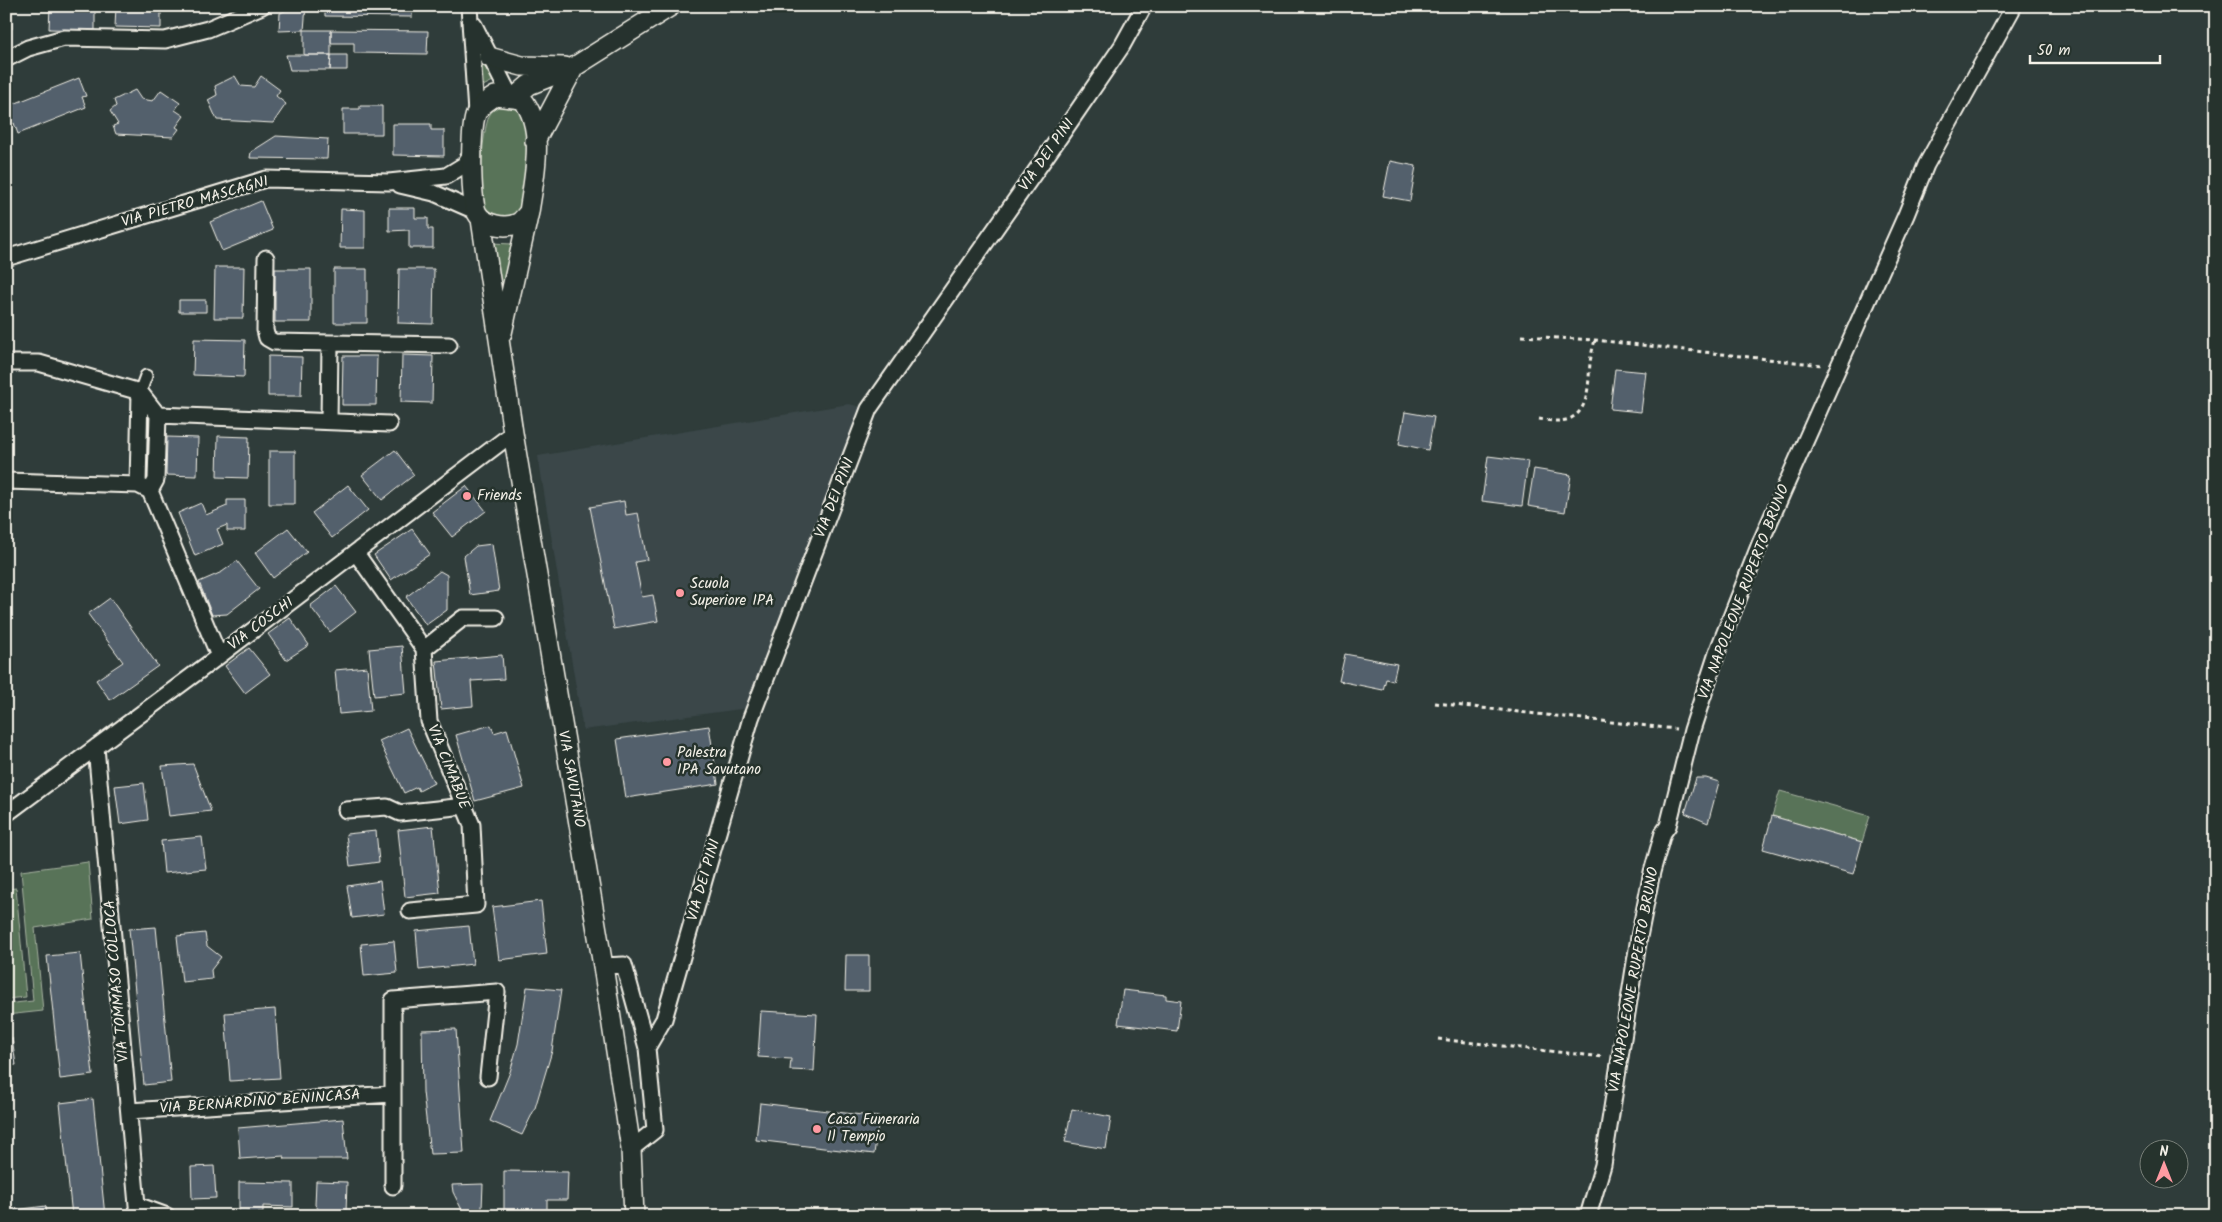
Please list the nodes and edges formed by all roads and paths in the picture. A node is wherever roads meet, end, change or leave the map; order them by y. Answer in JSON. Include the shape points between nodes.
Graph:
{"nodes":[{"id":1,"x":262,"y":6,"type":"edge"},
{"id":2,"x":672,"y":6,"type":"edge"},
{"id":3,"x":1144,"y":6,"type":"edge"},
{"id":4,"x":2014,"y":6,"type":"edge"},
{"id":5,"x":469,"y":10,"type":"edge"},
{"id":6,"x":490,"y":58,"type":"junction"},
{"id":7,"x":6,"y":59,"type":"edge"},
{"id":8,"x":574,"y":67,"type":"junction"},
{"id":9,"x":512,"y":97,"type":"junction"},
{"id":10,"x":476,"y":114,"type":"junction"},
{"id":11,"x":535,"y":142,"type":"junction"},
{"id":12,"x":472,"y":153,"type":"junction"},
{"id":13,"x":389,"y":182,"type":"junction"},
{"id":14,"x":529,"y":212,"type":"junction"},
{"id":15,"x":478,"y":215,"type":"junction"},
{"id":16,"x":6,"y":258,"type":"edge"},
{"id":17,"x":266,"y":258,"type":"dead end"},
{"id":18,"x":1522,"y":336,"type":"dead end"},
{"id":19,"x":1595,"y":340,"type":"junction"},
{"id":20,"x":330,"y":343,"type":"junction"},
{"id":21,"x":500,"y":344,"type":"junction"},
{"id":22,"x":449,"y":345,"type":"dead end"},
{"id":23,"x":6,"y":363,"type":"edge"},
{"id":24,"x":1838,"y":367,"type":"junction"},
{"id":25,"x":146,"y":376,"type":"dead end"},
{"id":26,"x":140,"y":392,"type":"junction"},
{"id":27,"x":158,"y":415,"type":"junction"},
{"id":28,"x":1539,"y":419,"type":"dead end"},
{"id":29,"x":329,"y":421,"type":"junction"},
{"id":30,"x":389,"y":424,"type":"dead end"},
{"id":31,"x":513,"y":433,"type":"junction"},
{"id":32,"x":6,"y":481,"type":"edge"},
{"id":33,"x":144,"y":488,"type":"junction"},
{"id":34,"x":356,"y":553,"type":"junction"},
{"id":35,"x":496,"y":618,"type":"dead end"},
{"id":36,"x":424,"y":649,"type":"junction"},
{"id":37,"x":218,"y":656,"type":"junction"},
{"id":38,"x":1435,"y":703,"type":"dead end"},
{"id":39,"x":1692,"y":730,"type":"junction"},
{"id":40,"x":96,"y":747,"type":"junction"},
{"id":41,"x":465,"y":806,"type":"junction"},
{"id":42,"x":346,"y":810,"type":"dead end"},
{"id":43,"x":6,"y":814,"type":"edge"},
{"id":44,"x":410,"y":911,"type":"dead end"},
{"id":45,"x":603,"y":966,"type":"junction"},
{"id":46,"x":1438,"y":1039,"type":"dead end"},
{"id":47,"x":647,"y":1048,"type":"junction"},
{"id":48,"x":1620,"y":1058,"type":"junction"},
{"id":49,"x":488,"y":1077,"type":"dead end"},
{"id":50,"x":392,"y":1094,"type":"junction"},
{"id":51,"x":129,"y":1111,"type":"junction"},
{"id":52,"x":631,"y":1149,"type":"junction"},
{"id":53,"x":393,"y":1186,"type":"dead end"},
{"id":54,"x":138,"y":1210,"type":"edge"},
{"id":55,"x":167,"y":1216,"type":"edge"},
{"id":56,"x":634,"y":1216,"type":"edge"},
{"id":57,"x":1588,"y":1216,"type":"edge"}],
"edges":[{"from":1,"to":7,"type":"street","via":[[208,29],[165,40],[64,38],[28,48]]},
{"from":2,"to":8,"type":"street"},
{"from":3,"to":47,"type":"street","name":"VIA DEI PINI","via":[[1122,46],[1067,127],[869,409],[751,718],[664,1019]]},
{"from":4,"to":24,"type":"street","name":"VIA NAPOLEONE RUPERTO BRUNO","via":[[1926,165]]},
{"from":5,"to":6,"type":"street"},
{"from":5,"to":10,"type":"street"},
{"from":6,"to":8,"type":"street","via":[[522,66]]},
{"from":6,"to":9,"type":"street"},
{"from":8,"to":9,"type":"street","via":[[529,85]]},
{"from":8,"to":11,"type":"street"},
{"from":9,"to":10,"type":"street","via":[[495,96]]},
{"from":9,"to":11,"type":"street","via":[[522,99],[529,108]]},
{"from":10,"to":12,"type":"street","name":"VIA SAVUTANO"},
{"from":11,"to":14,"type":"street"},
{"from":12,"to":13,"type":"street","via":[[464,165],[446,176]]},
{"from":12,"to":15,"type":"street","name":"VIA SAVUTANO","via":[[473,194]]},
{"from":13,"to":15,"type":"street","via":[[434,193]]},
{"from":13,"to":16,"type":"street","name":"VIA PIETRO MASCAGNI","via":[[266,179]]},
{"from":14,"to":15,"type":"street","via":[[518,223],[501,226]]},
{"from":14,"to":21,"type":"street"},
{"from":15,"to":21,"type":"street","name":"VIA SAVUTANO"},
{"from":17,"to":20,"type":"street","via":[[267,338],[274,342]]},
{"from":18,"to":19,"type":"path"},
{"from":19,"to":24,"type":"path"},
{"from":19,"to":28,"type":"path","via":[[1585,404],[1569,419]]},
{"from":20,"to":22,"type":"street"},
{"from":20,"to":29,"type":"street"},
{"from":21,"to":31,"type":"street","name":"VIA SAVUTANO"},
{"from":23,"to":26,"type":"street","via":[[39,363]]},
{"from":24,"to":39,"type":"street","name":"VIA NAPOLEONE RUPERTO BRUNO","via":[[1758,550],[1718,650]]},
{"from":25,"to":26,"type":"street"},
{"from":26,"to":27,"type":"street"},
{"from":26,"to":33,"type":"street"},
{"from":27,"to":29,"type":"street"},
{"from":27,"to":33,"type":"street","via":[[156,480]]},
{"from":29,"to":30,"type":"street"},
{"from":31,"to":34,"type":"street","name":"VIA COSCHI"},
{"from":31,"to":45,"type":"street","name":"VIA SAVUTANO"},
{"from":32,"to":33,"type":"street"},
{"from":33,"to":37,"type":"street"},
{"from":34,"to":36,"type":"street"},
{"from":34,"to":37,"type":"street","name":"VIA COSCHI"},
{"from":35,"to":36,"type":"street","via":[[463,618]]},
{"from":36,"to":41,"type":"street","name":"VIA CIMABUE","via":[[429,721]]},
{"from":37,"to":40,"type":"street","name":"VIA COSCHI"},
{"from":38,"to":39,"type":"path"},
{"from":39,"to":48,"type":"street","name":"VIA NAPOLEONE RUPERTO BRUNO","via":[[1668,826],[1652,872],[1638,937]]},
{"from":40,"to":43,"type":"street","name":"VIA COSCHI"},
{"from":40,"to":51,"type":"street","name":"VIA TOMMASO COLLOCA"},
{"from":41,"to":42,"type":"street","via":[[400,813],[387,807]]},
{"from":41,"to":44,"type":"street","name":"VIA CIMABUE","via":[[472,825],[476,905]]},
{"from":45,"to":47,"type":"street","via":[[624,965]]},
{"from":45,"to":52,"type":"street","name":"VIA SAVUTANO"},
{"from":46,"to":48,"type":"path"},
{"from":47,"to":52,"type":"street","via":[[654,1130]]},
{"from":48,"to":57,"type":"street","name":"VIA NAPOLEONE RUPERTO BRUNO","via":[[1603,1165]]},
{"from":49,"to":50,"type":"street","via":[[497,992],[393,1000]]},
{"from":50,"to":51,"type":"street","name":"VIA BERNARDINO BENINCASA"},
{"from":50,"to":53,"type":"street"},
{"from":51,"to":54,"type":"street","name":"VIA TOMMASO COLLOCA"},
{"from":52,"to":56,"type":"street","name":"VIA SAVUTANO"},
{"from":54,"to":55,"type":"street"}]}
